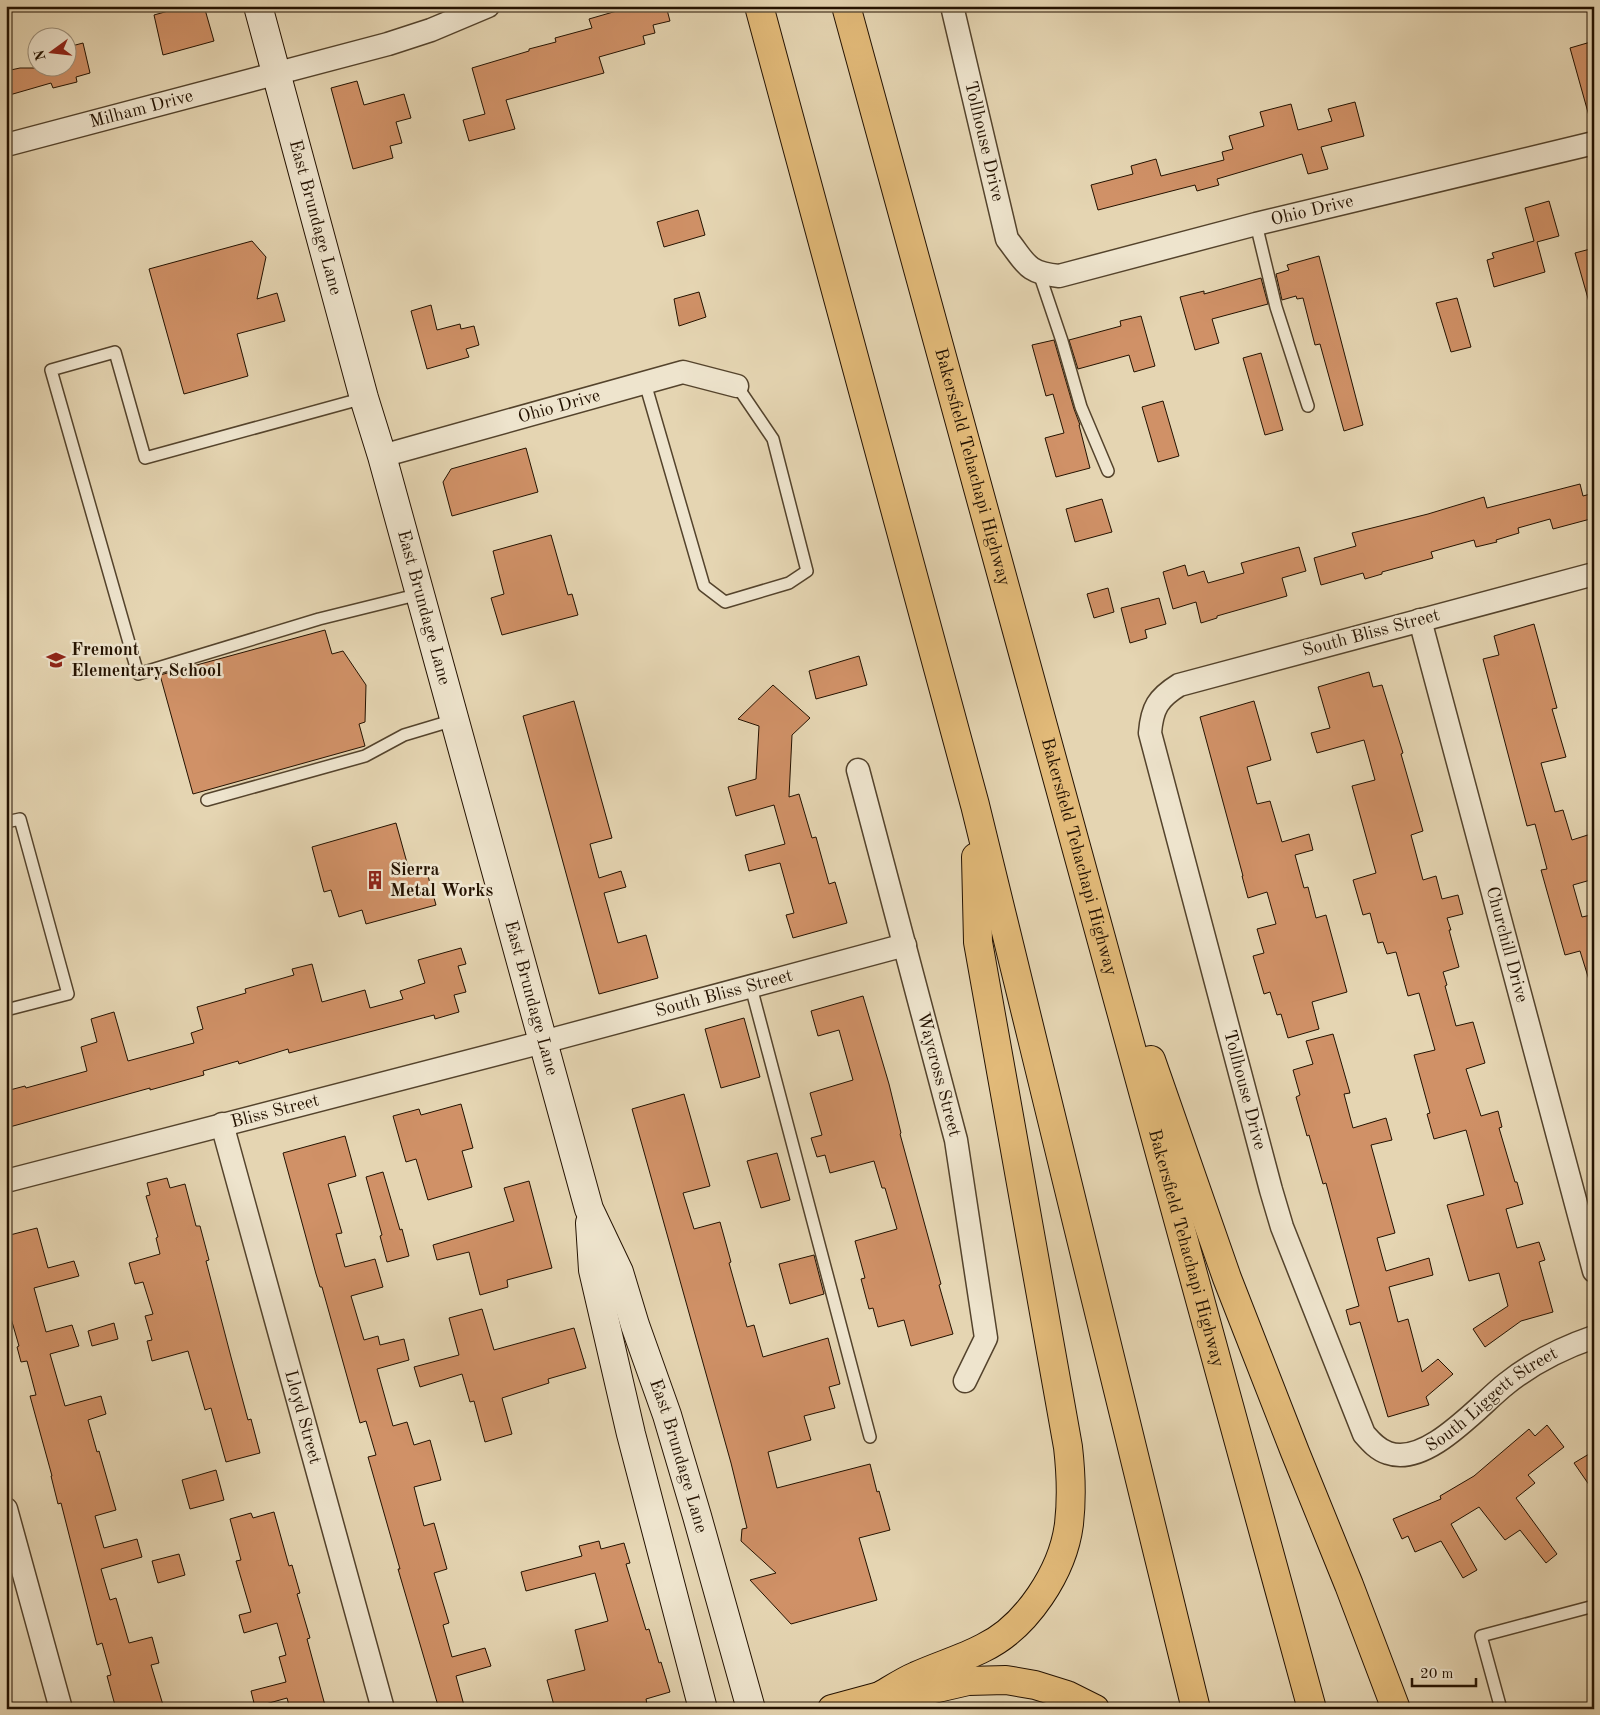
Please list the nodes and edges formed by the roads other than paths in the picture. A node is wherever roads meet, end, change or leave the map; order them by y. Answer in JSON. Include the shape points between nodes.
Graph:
{"nodes":[{"id":1,"x":258,"y":6,"type":"edge"},
{"id":2,"x":488,"y":6,"type":"edge"},
{"id":3,"x":759,"y":6,"type":"edge"},
{"id":4,"x":846,"y":6,"type":"edge"},
{"id":5,"x":952,"y":6,"type":"edge"},
{"id":6,"x":276,"y":73,"type":"junction"},
{"id":7,"x":1594,"y":143,"type":"edge"},
{"id":8,"x":6,"y":145,"type":"edge"},
{"id":9,"x":1256,"y":224,"type":"junction"},
{"id":10,"x":1034,"y":271,"type":"junction"},
{"id":11,"x":646,"y":383,"type":"junction"},
{"id":12,"x":737,"y":386,"type":"joint"},
{"id":13,"x":364,"y":398,"type":"junction"},
{"id":14,"x":1308,"y":406,"type":"dead end"},
{"id":15,"x":382,"y":456,"type":"junction"},
{"id":16,"x":1108,"y":471,"type":"dead end"},
{"id":17,"x":1594,"y":574,"type":"edge"},
{"id":18,"x":420,"y":594,"type":"junction"},
{"id":19,"x":1420,"y":620,"type":"junction"},
{"id":20,"x":1156,"y":705,"type":"joint"},
{"id":21,"x":454,"y":720,"type":"junction"},
{"id":22,"x":858,"y":770,"type":"dead end"},
{"id":23,"x":207,"y":800,"type":"dead end"},
{"id":24,"x":975,"y":805,"type":"junction"},
{"id":25,"x":6,"y":822,"type":"edge"},
{"id":26,"x":1068,"y":822,"type":"junction"},
{"id":27,"x":904,"y":945,"type":"junction"},
{"id":28,"x":751,"y":987,"type":"junction"},
{"id":29,"x":6,"y":1010,"type":"edge"},
{"id":30,"x":543,"y":1042,"type":"junction"},
{"id":31,"x":222,"y":1124,"type":"junction"},
{"id":32,"x":6,"y":1181,"type":"edge"},
{"id":33,"x":589,"y":1209,"type":"junction"},
{"id":34,"x":1594,"y":1271,"type":"edge"},
{"id":35,"x":1594,"y":1337,"type":"edge"},
{"id":36,"x":965,"y":1381,"type":"dead end"},
{"id":37,"x":870,"y":1437,"type":"dead end"},
{"id":38,"x":1388,"y":1454,"type":"joint"},
{"id":39,"x":6,"y":1509,"type":"edge"},
{"id":40,"x":1594,"y":1606,"type":"edge"},
{"id":41,"x":880,"y":1696,"type":"junction"},
{"id":42,"x":61,"y":1709,"type":"edge"},
{"id":43,"x":383,"y":1709,"type":"edge"},
{"id":44,"x":704,"y":1709,"type":"edge"},
{"id":45,"x":751,"y":1709,"type":"edge"},
{"id":46,"x":832,"y":1709,"type":"edge"},
{"id":47,"x":1095,"y":1709,"type":"edge"},
{"id":48,"x":1196,"y":1709,"type":"edge"},
{"id":49,"x":1312,"y":1709,"type":"edge"},
{"id":50,"x":1396,"y":1709,"type":"edge"},
{"id":51,"x":1501,"y":1709,"type":"edge"}],
"edges":[{"from":1,"to":6,"type":"main road","name":"East Brundage Lane"},
{"from":2,"to":6,"type":"street","name":"Milham Drive","via":[[388,44]]},
{"from":3,"to":24,"type":"highway"},
{"from":4,"to":26,"type":"highway","name":"Bakersfield Tehachapi Highway"},
{"from":5,"to":10,"type":"street","name":"Tollhouse Drive","via":[[1008,239]]},
{"from":6,"to":8,"type":"street","name":"Milham Drive"},
{"from":6,"to":13,"type":"main road","name":"East Brundage Lane"},
{"from":7,"to":9,"type":"street","name":"Ohio Drive"},
{"from":9,"to":10,"type":"street","name":"Ohio Drive","via":[[1059,276]]},
{"from":9,"to":14,"type":"lane","via":[[1276,307]]},
{"from":10,"to":16,"type":"lane","via":[[1062,341],[1081,407]]},
{"from":11,"to":12,"type":"street","name":"Ohio Drive","via":[[683,372]]},
{"from":11,"to":12,"type":"lane","via":[[704,586],[725,602],[789,583],[807,571],[772,439]]},
{"from":11,"to":15,"type":"street","name":"Ohio Drive"},
{"from":13,"to":15,"type":"main road","name":"East Brundage Lane"},
{"from":13,"to":18,"type":"lane","via":[[145,458],[115,352],[51,370],[138,674],[319,619]]},
{"from":15,"to":18,"type":"main road","name":"East Brundage Lane"},
{"from":17,"to":19,"type":"street","name":"South Bliss Street"},
{"from":18,"to":21,"type":"main road","name":"East Brundage Lane"},
{"from":19,"to":20,"type":"street","name":"South Bliss Street","via":[[1179,685]]},
{"from":19,"to":34,"type":"street","name":"Churchill Drive"},
{"from":20,"to":38,"type":"street","name":"Tollhouse Drive","via":[[1151,716],[1150,733],[1280,1217],[1364,1434]]},
{"from":21,"to":23,"type":"lane","via":[[404,735],[365,756]]},
{"from":21,"to":30,"type":"main road","name":"East Brundage Lane"},
{"from":22,"to":27,"type":"street","name":"Waycross Street"},
{"from":24,"to":41,"type":"highway","via":[[978,942],[1068,1447],[1071,1477],[1069,1526],[1059,1562],[1046,1588],[1014,1627],[984,1648],[915,1676]]},
{"from":24,"to":48,"type":"highway"},
{"from":25,"to":29,"type":"lane","via":[[20,818],[68,994]]},
{"from":26,"to":49,"type":"highway","name":"Bakersfield Tehachapi Highway"},
{"from":26,"to":50,"type":"highway","via":[[1227,1278]]},
{"from":27,"to":28,"type":"street","name":"South Bliss Street"},
{"from":27,"to":36,"type":"street","name":"Waycross Street","via":[[956,1140],[986,1338]]},
{"from":28,"to":30,"type":"street","name":"South Bliss Street"},
{"from":28,"to":37,"type":"lane"},
{"from":30,"to":31,"type":"street","name":"Bliss Street"},
{"from":30,"to":33,"type":"main road","name":"East Brundage Lane"},
{"from":31,"to":32,"type":"street","name":"Bliss Street"},
{"from":31,"to":43,"type":"street","name":"Lloyd Street"},
{"from":33,"to":44,"type":"main road","name":"East Brundage Lane","via":[[593,1270],[631,1434]]},
{"from":33,"to":45,"type":"main road","name":"East Brundage Lane","via":[[620,1272],[667,1415]]},
{"from":35,"to":38,"type":"street","name":"South Liggett Street","via":[[1540,1361],[1506,1383],[1457,1427],[1422,1451],[1406,1456]]},
{"from":39,"to":42,"type":"street"},
{"from":40,"to":51,"type":"lane","via":[[1481,1636]]},
{"from":41,"to":46,"type":"highway"},
{"from":41,"to":47,"type":"highway","via":[[916,1693],[968,1681],[1006,1680],[1067,1695]]}]}
